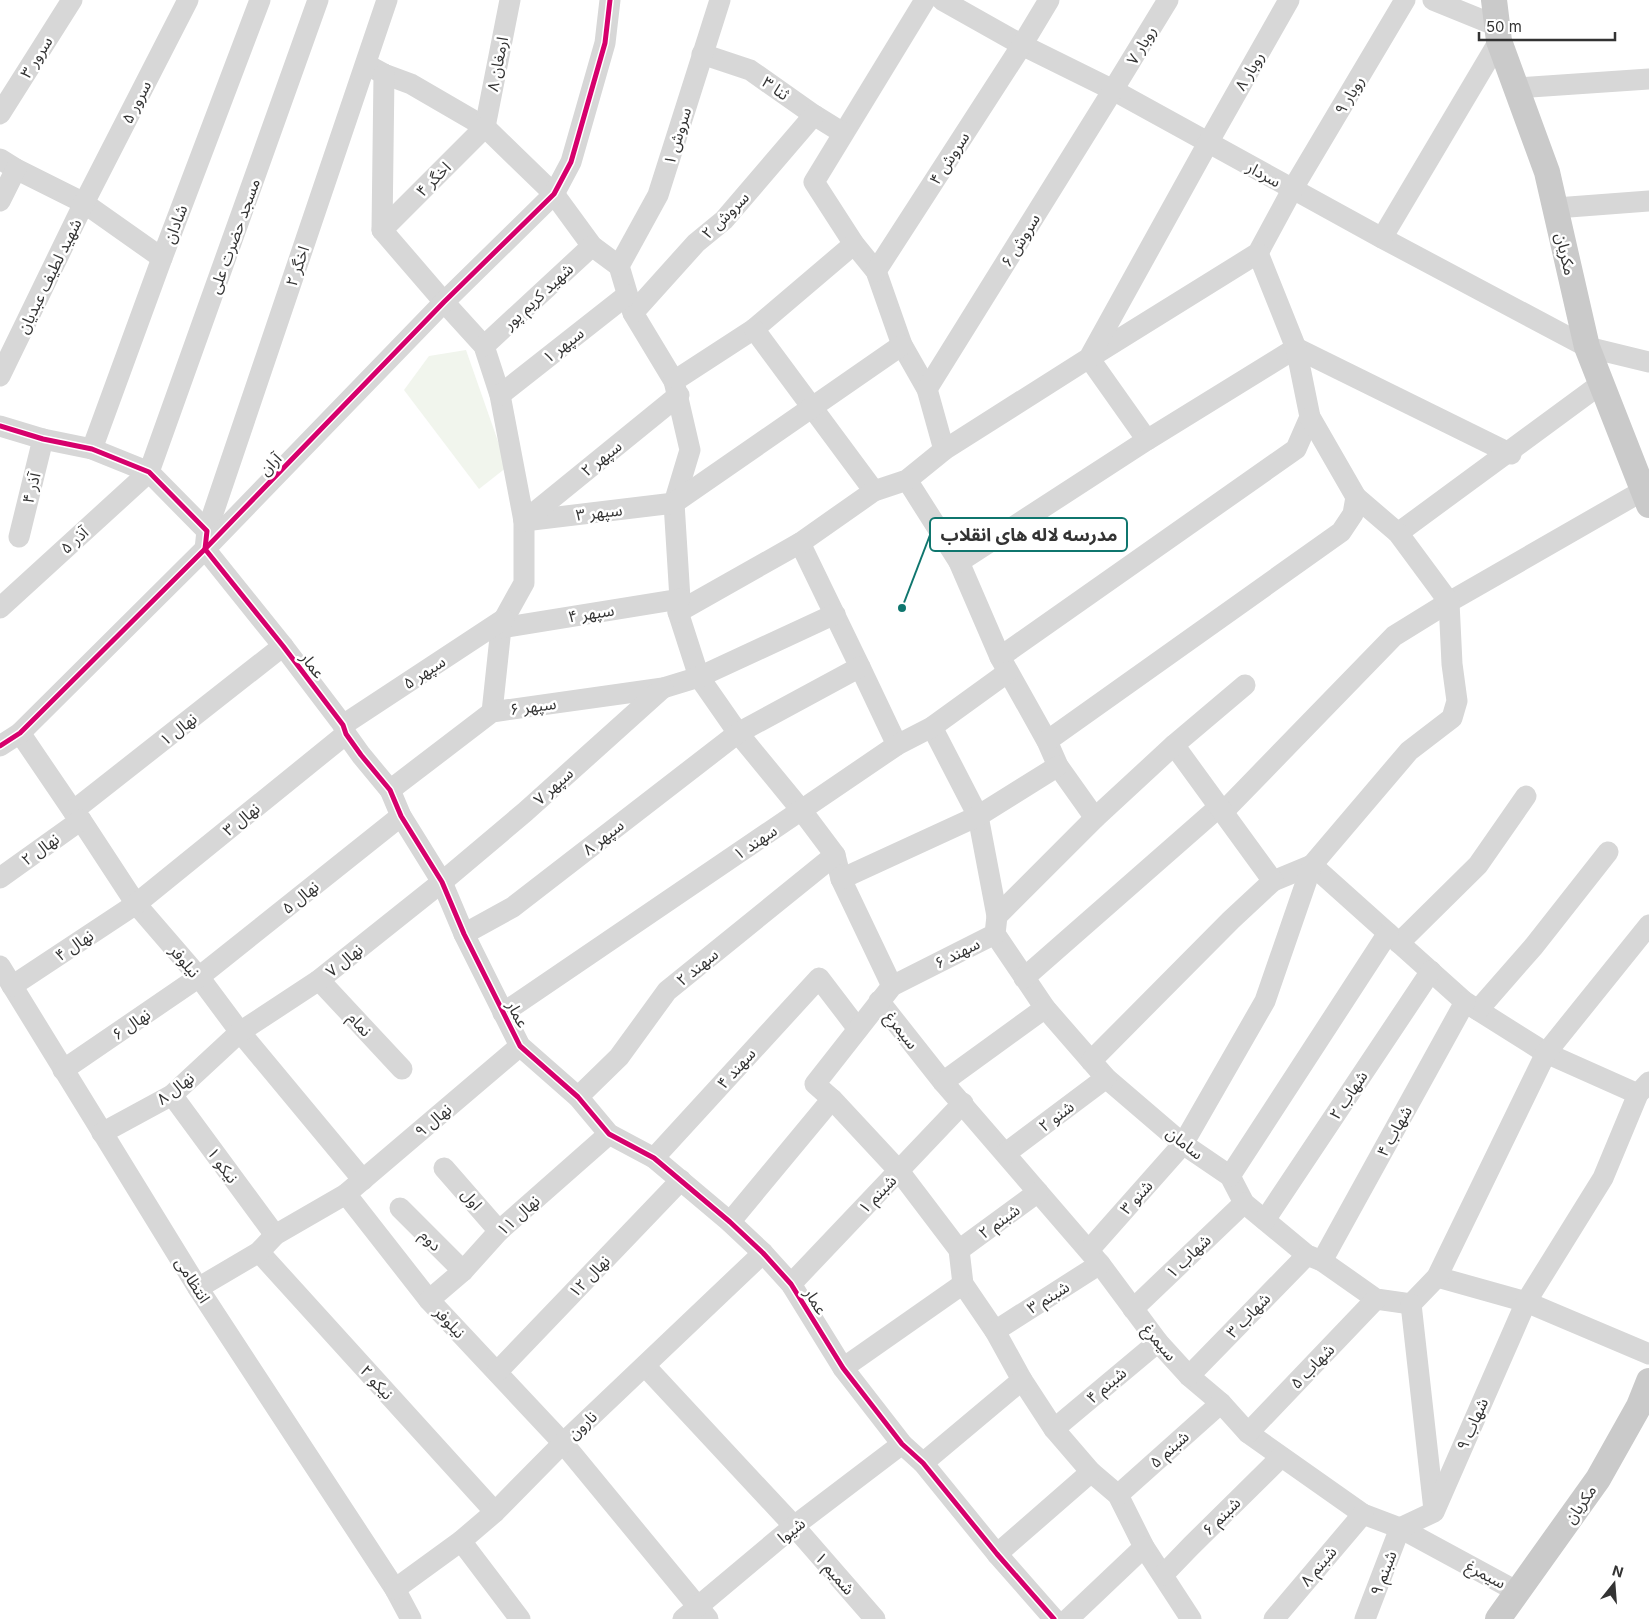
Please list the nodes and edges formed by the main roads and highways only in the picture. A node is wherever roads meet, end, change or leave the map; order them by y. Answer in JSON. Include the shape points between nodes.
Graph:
{"nodes":[{"id":1,"x":1494,"y":0,"type":"edge"},
{"id":2,"x":1646,"y":497,"type":"edge"},
{"id":3,"x":1649,"y":1380,"type":"edge"},
{"id":4,"x":1498,"y":1619,"type":"edge"}],
"edges":[{"from":1,"to":2,"type":"main road","name":"مکریان","via":[[1498,34],[1547,172],[1587,347]]},
{"from":3,"to":4,"type":"main road","name":"مکریان","via":[[1639,1406],[1598,1479]]}]}
